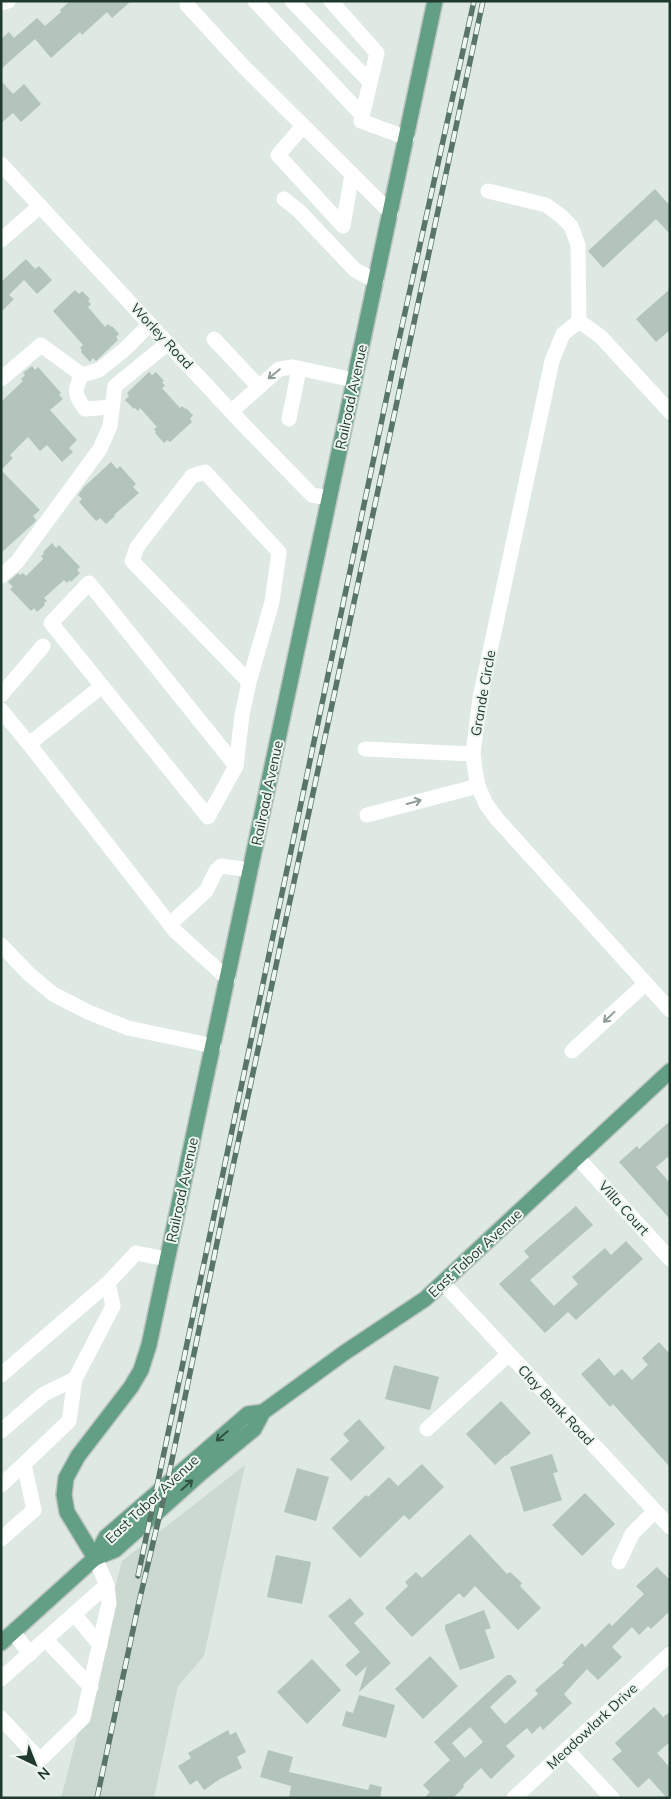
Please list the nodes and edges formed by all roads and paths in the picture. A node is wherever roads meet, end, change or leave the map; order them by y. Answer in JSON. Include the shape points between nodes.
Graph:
{"nodes":[{"id":1,"x":8,"y":1,"type":"edge"},
{"id":2,"x":255,"y":1,"type":"edge"},
{"id":3,"x":292,"y":1,"type":"edge"},
{"id":4,"x":331,"y":1,"type":"edge"},
{"id":5,"x":435,"y":1,"type":"edge"},
{"id":6,"x":1,"y":3,"type":"edge"},
{"id":7,"x":187,"y":5,"type":"dead end"},
{"id":8,"x":370,"y":82,"type":"junction"},
{"id":9,"x":362,"y":115,"type":"junction"},
{"id":10,"x":303,"y":126,"type":"junction"},
{"id":11,"x":406,"y":138,"type":"junction"},
{"id":12,"x":1,"y":164,"type":"edge"},
{"id":13,"x":352,"y":174,"type":"junction"},
{"id":14,"x":488,"y":191,"type":"dead end"},
{"id":15,"x":284,"y":199,"type":"dead end"},
{"id":16,"x":40,"y":206,"type":"junction"},
{"id":17,"x":391,"y":213,"type":"junction"},
{"id":18,"x":1,"y":240,"type":"edge"},
{"id":19,"x":376,"y":281,"type":"junction"},
{"id":20,"x":579,"y":321,"type":"junction"},
{"id":21,"x":150,"y":324,"type":"junction"},
{"id":22,"x":214,"y":339,"type":"dead end"},
{"id":23,"x":168,"y":343,"type":"junction"},
{"id":24,"x":299,"y":369,"type":"junction"},
{"id":25,"x":82,"y":375,"type":"junction"},
{"id":26,"x":1,"y":379,"type":"edge"},
{"id":27,"x":354,"y":380,"type":"junction"},
{"id":28,"x":259,"y":387,"type":"junction"},
{"id":29,"x":112,"y":408,"type":"junction"},
{"id":30,"x":232,"y":412,"type":"junction"},
{"id":31,"x":670,"y":412,"type":"edge"},
{"id":32,"x":289,"y":420,"type":"dead end"},
{"id":33,"x":329,"y":498,"type":"junction"},
{"id":34,"x":1,"y":576,"type":"edge"},
{"id":35,"x":43,"y":646,"type":"dead end"},
{"id":36,"x":249,"y":682,"type":"junction"},
{"id":37,"x":102,"y":686,"type":"junction"},
{"id":38,"x":1,"y":695,"type":"edge"},
{"id":39,"x":1,"y":710,"type":"edge"},
{"id":40,"x":30,"y":744,"type":"junction"},
{"id":41,"x":365,"y":749,"type":"dead end"},
{"id":42,"x":473,"y":754,"type":"junction"},
{"id":43,"x":236,"y":766,"type":"junction"},
{"id":44,"x":478,"y":786,"type":"junction"},
{"id":45,"x":367,"y":815,"type":"dead end"},
{"id":46,"x":250,"y":870,"type":"junction"},
{"id":47,"x":170,"y":924,"type":"junction"},
{"id":48,"x":1,"y":945,"type":"edge"},
{"id":49,"x":228,"y":979,"type":"junction"},
{"id":50,"x":645,"y":984,"type":"junction"},
{"id":51,"x":670,"y":1010,"type":"edge"},
{"id":52,"x":214,"y":1046,"type":"junction"},
{"id":53,"x":572,"y":1050,"type":"dead end"},
{"id":54,"x":670,"y":1071,"type":"edge"},
{"id":55,"x":578,"y":1158,"type":"junction"},
{"id":56,"x":167,"y":1259,"type":"junction"},
{"id":57,"x":670,"y":1259,"type":"edge"},
{"id":58,"x":108,"y":1283,"type":"junction"},
{"id":59,"x":443,"y":1283,"type":"junction"},
{"id":60,"x":509,"y":1354,"type":"junction"},
{"id":61,"x":1,"y":1375,"type":"edge"},
{"id":62,"x":75,"y":1379,"type":"junction"},
{"id":63,"x":428,"y":1429,"type":"dead end"},
{"id":64,"x":1,"y":1431,"type":"edge"},
{"id":65,"x":24,"y":1464,"type":"junction"},
{"id":66,"x":1,"y":1485,"type":"edge"},
{"id":67,"x":655,"y":1511,"type":"junction"},
{"id":68,"x":670,"y":1527,"type":"edge"},
{"id":69,"x":1,"y":1539,"type":"edge"},
{"id":70,"x":95,"y":1558,"type":"junction"},
{"id":71,"x":619,"y":1562,"type":"dead end"},
{"id":72,"x":107,"y":1585,"type":"junction"},
{"id":73,"x":74,"y":1614,"type":"junction"},
{"id":74,"x":13,"y":1632,"type":"junction"},
{"id":75,"x":46,"y":1640,"type":"junction"},
{"id":76,"x":1,"y":1643,"type":"edge"},
{"id":77,"x":100,"y":1645,"type":"junction"},
{"id":78,"x":30,"y":1654,"type":"junction"},
{"id":79,"x":670,"y":1654,"type":"edge"},
{"id":80,"x":1,"y":1679,"type":"edge"},
{"id":81,"x":91,"y":1688,"type":"junction"},
{"id":82,"x":1,"y":1718,"type":"edge"},
{"id":83,"x":567,"y":1750,"type":"junction"},
{"id":84,"x":514,"y":1798,"type":"edge"},
{"id":85,"x":612,"y":1798,"type":"edge"}],
"edges":[{"from":1,"to":6,"type":"street"},
{"from":2,"to":9,"type":"street"},
{"from":3,"to":8,"type":"street"},
{"from":4,"to":8,"type":"street","via":[[377,52]]},
{"from":5,"to":11,"type":"main road","name":"Railroad Avenue"},
{"from":7,"to":10,"type":"street"},
{"from":8,"to":9,"type":"street"},
{"from":9,"to":11,"type":"street","via":[[361,121]]},
{"from":10,"to":13,"type":"street"},
{"from":10,"to":13,"type":"street","via":[[278,155],[343,226]]},
{"from":11,"to":17,"type":"main road","name":"Railroad Avenue"},
{"from":12,"to":16,"type":"street","name":"Worley Road"},
{"from":13,"to":17,"type":"street"},
{"from":14,"to":20,"type":"street","via":[[546,205],[571,226],[578,245]]},
{"from":15,"to":19,"type":"street","via":[[355,270]]},
{"from":16,"to":18,"type":"street"},
{"from":16,"to":21,"type":"street","name":"Worley Road"},
{"from":17,"to":19,"type":"main road","name":"Railroad Avenue"},
{"from":19,"to":27,"type":"main road","name":"Railroad Avenue"},
{"from":20,"to":31,"type":"street","via":[[601,337]]},
{"from":20,"to":42,"type":"street","name":"Grande Circle","via":[[563,334],[552,361],[480,698]]},
{"from":21,"to":23,"type":"street","name":"Worley Road"},
{"from":21,"to":25,"type":"street","via":[[99,370]]},
{"from":22,"to":28,"type":"street"},
{"from":23,"to":29,"type":"street","via":[[114,386]]},
{"from":23,"to":30,"type":"street","name":"Worley Road"},
{"from":24,"to":27,"type":"street"},
{"from":24,"to":28,"type":"street","one_way":true,"via":[[279,369]]},
{"from":24,"to":32,"type":"street"},
{"from":25,"to":26,"type":"street","via":[[41,345]]},
{"from":25,"to":29,"type":"street","via":[[75,387],[77,399],[85,409]]},
{"from":27,"to":33,"type":"main road","name":"Railroad Avenue"},
{"from":28,"to":30,"type":"street"},
{"from":29,"to":34,"type":"street","via":[[110,426],[100,449],[17,562]]},
{"from":30,"to":33,"type":"street","name":"Worley Road","via":[[312,495]]},
{"from":33,"to":46,"type":"main road","name":"Railroad Avenue"},
{"from":35,"to":38,"type":"street"},
{"from":36,"to":36,"type":"street","via":[[132,561],[137,547],[192,476],[205,472],[279,552],[272,602]]},
{"from":36,"to":43,"type":"street"},
{"from":37,"to":40,"type":"street"},
{"from":37,"to":43,"type":"street","via":[[208,817]]},
{"from":37,"to":43,"type":"street","via":[[51,623],[90,583]]},
{"from":39,"to":40,"type":"street"},
{"from":40,"to":47,"type":"street"},
{"from":41,"to":42,"type":"street"},
{"from":42,"to":44,"type":"street","name":"Grande Circle"},
{"from":45,"to":44,"type":"street","one_way":true},
{"from":44,"to":50,"type":"street","name":"Grande Circle","via":[[497,819]]},
{"from":46,"to":47,"type":"street","via":[[220,866],[206,891]]},
{"from":46,"to":49,"type":"main road","name":"Railroad Avenue"},
{"from":47,"to":49,"type":"street"},
{"from":48,"to":52,"type":"street","via":[[53,994],[88,1012],[128,1028]]},
{"from":49,"to":52,"type":"main road","name":"Railroad Avenue"},
{"from":50,"to":51,"type":"street","name":"Grande Circle"},
{"from":50,"to":53,"type":"street","one_way":true},
{"from":52,"to":56,"type":"main road","name":"Railroad Avenue"},
{"from":54,"to":55,"type":"main road","name":"East Tabor Avenue"},
{"from":55,"to":57,"type":"street","name":"Villa Court"},
{"from":55,"to":59,"type":"main road","name":"East Tabor Avenue"},
{"from":56,"to":58,"type":"street","via":[[136,1253]]},
{"from":56,"to":70,"type":"main road","name":"Railroad Avenue","via":[[141,1370],[131,1388],[78,1456],[66,1478],[64,1495],[68,1512]]},
{"from":58,"to":61,"type":"street"},
{"from":58,"to":62,"type":"street","via":[[113,1306]]},
{"from":59,"to":60,"type":"street","name":"Clay Bank Road"},
{"from":59,"to":70,"type":"main road","name":"East Tabor Avenue","via":[[425,1299],[263,1412],[254,1429],[116,1550]]},
{"from":60,"to":63,"type":"street"},
{"from":60,"to":67,"type":"street","name":"Clay Bank Road"},
{"from":62,"to":64,"type":"street","via":[[44,1394]]},
{"from":62,"to":65,"type":"street","via":[[69,1421]]},
{"from":65,"to":66,"type":"street"},
{"from":65,"to":69,"type":"street","via":[[34,1510]]},
{"from":67,"to":68,"type":"street","name":"Clay Bank Road"},
{"from":67,"to":71,"type":"street","via":[[632,1534]]},
{"from":70,"to":72,"type":"street"},
{"from":70,"to":74,"type":"main road","name":"East Tabor Avenue"},
{"from":72,"to":73,"type":"street"},
{"from":72,"to":77,"type":"street","via":[[109,1603]]},
{"from":73,"to":75,"type":"street"},
{"from":73,"to":77,"type":"street"},
{"from":74,"to":76,"type":"main road","name":"East Tabor Avenue"},
{"from":74,"to":78,"type":"street"},
{"from":75,"to":78,"type":"street"},
{"from":75,"to":81,"type":"street"},
{"from":77,"to":81,"type":"street"},
{"from":78,"to":80,"type":"street"},
{"from":79,"to":83,"type":"street","name":"Meadowlark Drive"},
{"from":81,"to":82,"type":"street","via":[[83,1718],[40,1760]]},
{"from":83,"to":84,"type":"street","name":"Meadowlark Drive"},
{"from":83,"to":85,"type":"street"}]}
